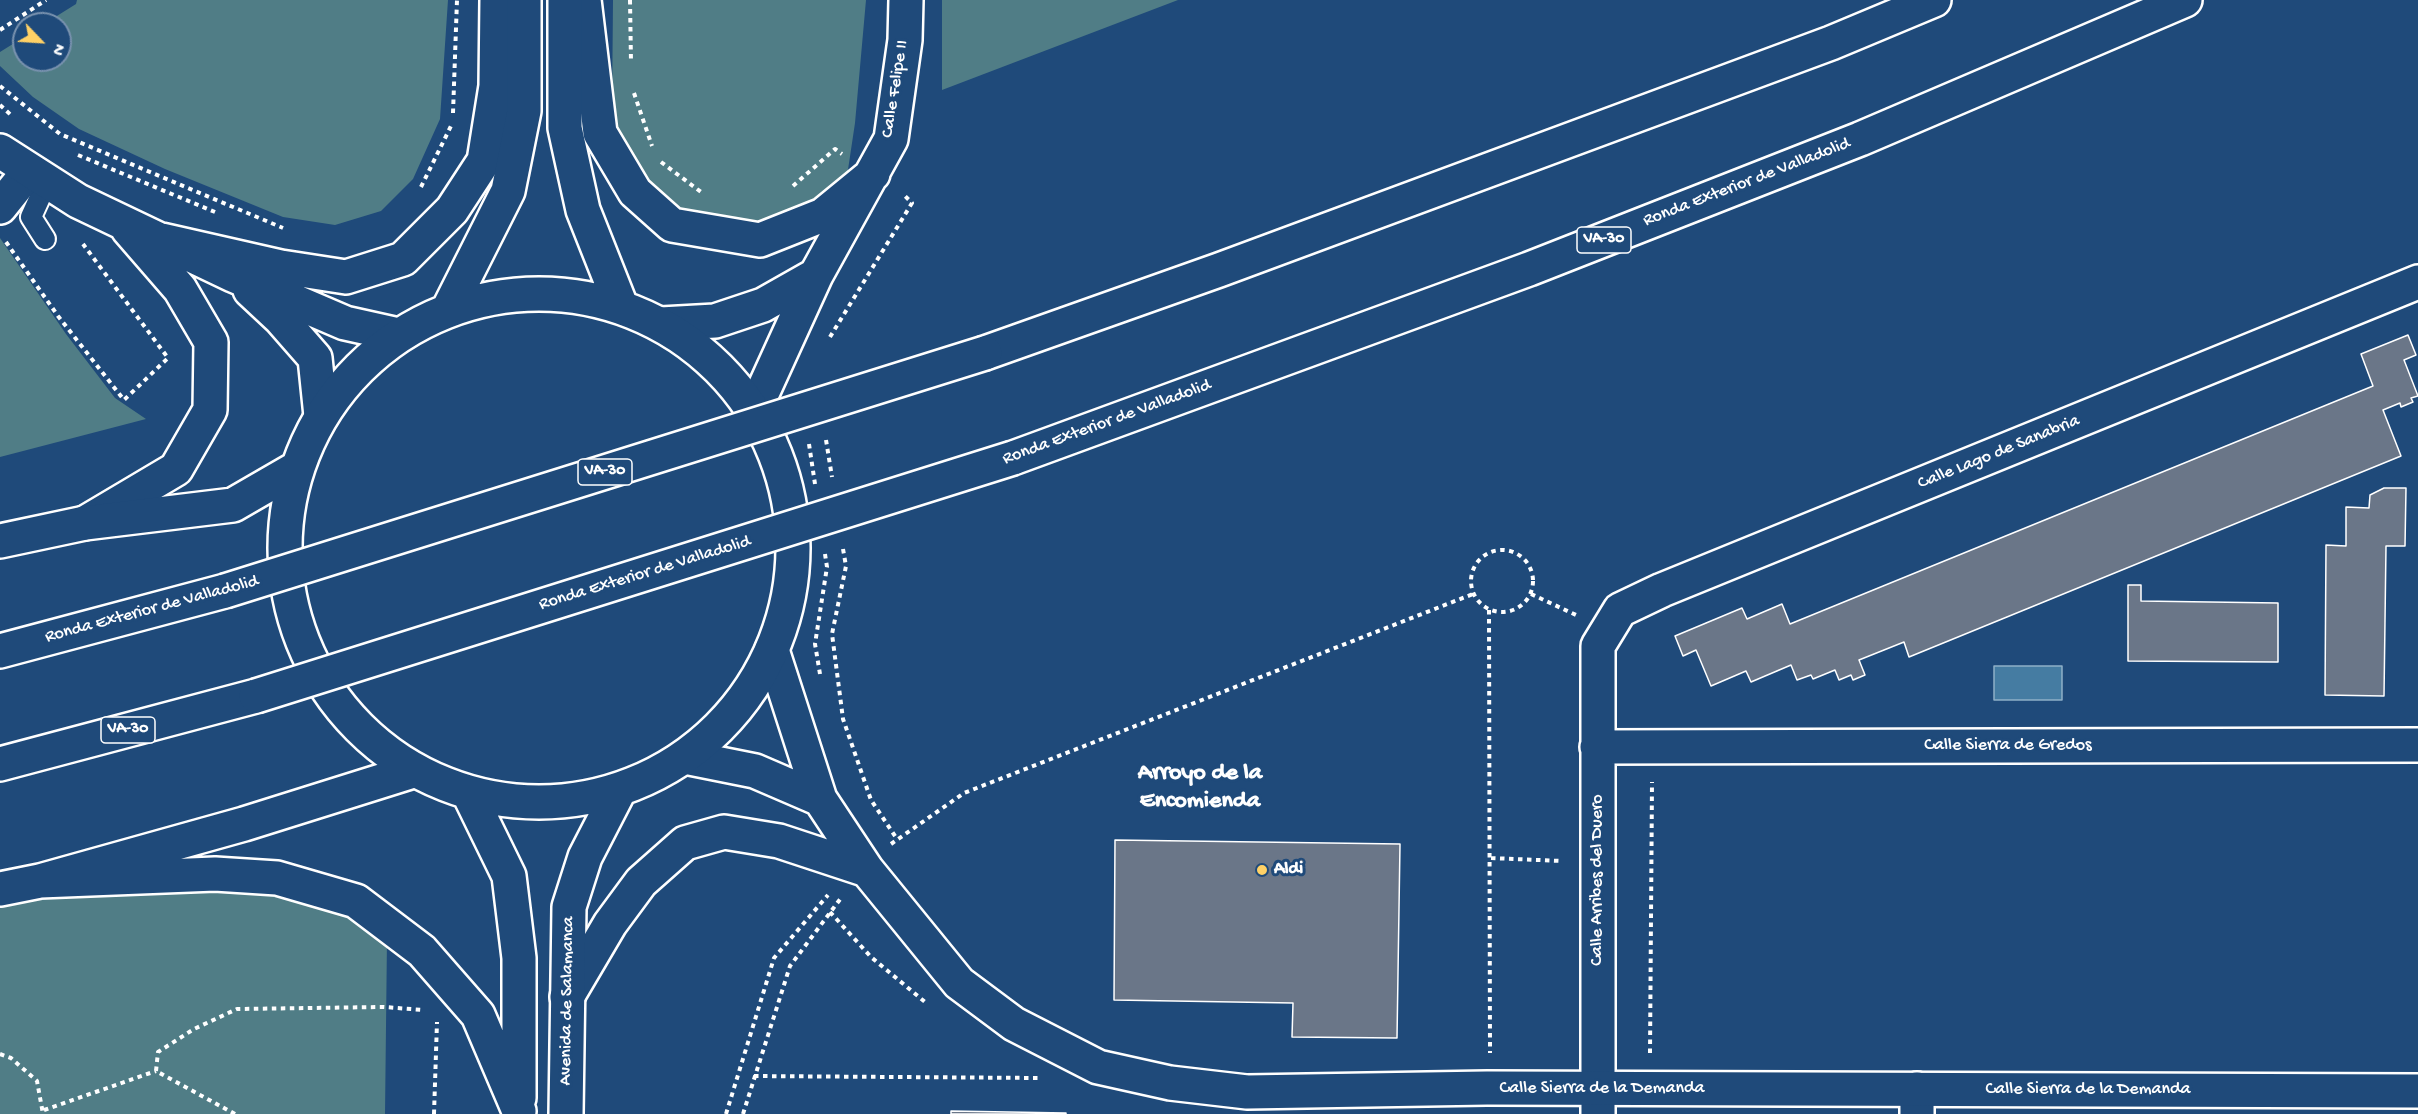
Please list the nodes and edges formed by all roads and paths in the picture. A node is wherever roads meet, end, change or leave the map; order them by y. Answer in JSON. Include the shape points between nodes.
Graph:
{"nodes":[{"id":1,"x":46,"y":0,"type":"edge"},
{"id":2,"x":457,"y":0,"type":"edge"},
{"id":3,"x":497,"y":0,"type":"edge"},
{"id":4,"x":524,"y":0,"type":"edge"},
{"id":5,"x":565,"y":0,"type":"edge"},
{"id":6,"x":584,"y":0,"type":"edge"},
{"id":7,"x":630,"y":0,"type":"edge"},
{"id":8,"x":906,"y":0,"type":"edge"},
{"id":9,"x":1934,"y":0,"type":"edge"},
{"id":10,"x":2185,"y":0,"type":"edge"},
{"id":11,"x":0,"y":30,"type":"edge"},
{"id":12,"x":631,"y":72,"type":"dead end"},
{"id":13,"x":631,"y":84,"type":"dead end"},
{"id":14,"x":0,"y":86,"type":"edge"},
{"id":15,"x":0,"y":105,"type":"edge"},
{"id":16,"x":15,"y":118,"type":"dead end"},
{"id":17,"x":652,"y":148,"type":"dead end"},
{"id":18,"x":0,"y":151,"type":"edge"},
{"id":19,"x":67,"y":151,"type":"dead end"},
{"id":20,"x":656,"y":158,"type":"dead end"},
{"id":21,"x":860,"y":166,"type":"junction"},
{"id":22,"x":38,"y":177,"type":"junction"},
{"id":23,"x":784,"y":189,"type":"dead end"},
{"id":24,"x":418,"y":194,"type":"dead end"},
{"id":25,"x":706,"y":196,"type":"dead end"},
{"id":26,"x":78,"y":201,"type":"junction"},
{"id":27,"x":0,"y":207,"type":"edge"},
{"id":28,"x":217,"y":213,"type":"dead end"},
{"id":29,"x":121,"y":221,"type":"junction"},
{"id":30,"x":286,"y":229,"type":"dead end"},
{"id":31,"x":0,"y":234,"type":"edge"},
{"id":32,"x":45,"y":239,"type":"dead end"},
{"id":33,"x":162,"y":240,"type":"junction"},
{"id":34,"x":233,"y":275,"type":"junction"},
{"id":35,"x":816,"y":275,"type":"junction"},
{"id":36,"x":2418,"y":282,"type":"edge"},
{"id":37,"x":621,"y":306,"type":"junction"},
{"id":38,"x":448,"y":310,"type":"junction"},
{"id":39,"x":661,"y":324,"type":"junction"},
{"id":40,"x":399,"y":335,"type":"junction"},
{"id":41,"x":754,"y":411,"type":"junction"},
{"id":42,"x":321,"y":416,"type":"junction"},
{"id":43,"x":297,"y":468,"type":"junction"},
{"id":44,"x":86,"y":523,"type":"junction"},
{"id":45,"x":0,"y":540,"type":"edge"},
{"id":46,"x":1473,"y":594,"type":"junction"},
{"id":47,"x":1531,"y":594,"type":"junction"},
{"id":48,"x":1489,"y":610,"type":"junction"},
{"id":49,"x":1603,"y":638,"type":"junction"},
{"id":50,"x":772,"y":650,"type":"junction"},
{"id":51,"x":0,"y":651,"type":"edge"},
{"id":52,"x":2418,"y":745,"type":"edge"},
{"id":53,"x":1597,"y":747,"type":"junction"},
{"id":54,"x":1653,"y":747,"type":"junction"},
{"id":55,"x":685,"y":757,"type":"junction"},
{"id":56,"x":0,"y":764,"type":"edge"},
{"id":57,"x":413,"y":771,"type":"junction"},
{"id":58,"x":619,"y":791,"type":"junction"},
{"id":59,"x":469,"y":795,"type":"junction"},
{"id":60,"x":820,"y":799,"type":"junction"},
{"id":61,"x":888,"y":846,"type":"dead end"},
{"id":62,"x":1491,"y":858,"type":"junction"},
{"id":63,"x":1597,"y":863,"type":"junction"},
{"id":64,"x":867,"y":870,"type":"junction"},
{"id":65,"x":40,"y":880,"type":"junction"},
{"id":66,"x":0,"y":889,"type":"edge"},
{"id":67,"x":821,"y":904,"type":"dead end"},
{"id":68,"x":830,"y":912,"type":"dead end"},
{"id":69,"x":567,"y":997,"type":"junction"},
{"id":70,"x":426,"y":1010,"type":"dead end"},
{"id":71,"x":437,"y":1010,"type":"dead end"},
{"id":72,"x":0,"y":1054,"type":"edge"},
{"id":73,"x":156,"y":1071,"type":"junction"},
{"id":74,"x":754,"y":1076,"type":"junction"},
{"id":75,"x":1040,"y":1078,"type":"dead end"},
{"id":76,"x":1487,"y":1088,"type":"junction"},
{"id":77,"x":1647,"y":1089,"type":"junction"},
{"id":78,"x":2418,"y":1091,"type":"edge"},
{"id":79,"x":1917,"y":1101,"type":"edge"},
{"id":80,"x":1598,"y":1102,"type":"edge"},
{"id":81,"x":1247,"y":1103,"type":"edge"},
{"id":82,"x":44,"y":1112,"type":"edge"},
{"id":83,"x":519,"y":1112,"type":"edge"},
{"id":84,"x":235,"y":1114,"type":"edge"},
{"id":85,"x":434,"y":1114,"type":"edge"},
{"id":86,"x":566,"y":1114,"type":"edge"},
{"id":87,"x":726,"y":1114,"type":"edge"},
{"id":88,"x":743,"y":1114,"type":"edge"}],
"edges":[{"from":1,"to":11,"type":"path"},
{"from":2,"to":24,"type":"path","via":[[452,123]]},
{"from":3,"to":33,"type":"main road","via":[[496,86],[484,161],[452,210],[403,259],[346,278]]},
{"from":4,"to":38,"type":"main road","via":[[524,111],[508,191]]},
{"from":5,"to":37,"type":"main road","via":[[565,128],[583,210]]},
{"from":6,"to":21,"type":"main road","name":"Calle Felipe II","via":[[600,133],[635,192],[672,225],[760,240],[823,215]]},
{"from":7,"to":12,"type":"path"},
{"from":8,"to":21,"type":"main road","name":"Calle Felipe II","via":[[905,40],[891,139]]},
{"from":9,"to":51,"type":"main road","name":"Ronda Exterior de Valladolid","number":"VA-30","bridge":true,"via":[[1830,43],[985,353],[225,591]]},
{"from":10,"to":56,"type":"main road","name":"Ronda Exterior de Valladolid","number":"VA-30","bridge":true,"via":[[1860,139],[1529,269],[1013,458],[256,696]]},
{"from":13,"to":17,"type":"path"},
{"from":14,"to":30,"type":"path","via":[[60,134]]},
{"from":15,"to":16,"type":"path"},
{"from":18,"to":22,"type":"main road"},
{"from":19,"to":28,"type":"path"},
{"from":20,"to":25,"type":"path"},
{"from":21,"to":23,"type":"path","via":[[834,149],[794,185]]},
{"from":21,"to":35,"type":"main road","name":"Calle Felipe II"},
{"from":22,"to":26,"type":"main road"},
{"from":22,"to":27,"type":"main road"},
{"from":22,"to":32,"type":"lane","via":[[31,217]]},
{"from":26,"to":29,"type":"main road"},
{"from":26,"to":31,"type":"path","via":[[70,227],[168,358],[124,400]]},
{"from":29,"to":33,"type":"main road"},
{"from":29,"to":44,"type":"main road","via":[[180,289],[212,342],[210,410],[176,469]]},
{"from":33,"to":34,"type":"main road"},
{"from":34,"to":40,"type":"main road","via":[[345,323]]},
{"from":34,"to":42,"type":"main road","via":[[280,318],[315,358]]},
{"from":35,"to":39,"type":"main road","via":[[763,305],[715,321]]},
{"from":35,"to":41,"type":"main road","name":"Calle Felipe II"},
{"from":36,"to":49,"type":"main road","name":"Calle Lago de Sanabria","via":[[1662,590],[1620,610]]},
{"from":37,"to":38,"type":"main road","via":[[534,293]]},
{"from":37,"to":39,"type":"main road"},
{"from":38,"to":40,"type":"main road"},
{"from":39,"to":41,"type":"main road","via":[[713,362]]},
{"from":40,"to":42,"type":"main road","via":[[361,366]]},
{"from":41,"to":50,"type":"main road","via":[[786,487],[793,570]]},
{"from":42,"to":43,"type":"main road"},
{"from":43,"to":44,"type":"main road","via":[[233,505]]},
{"from":43,"to":57,"type":"main road","via":[[284,537],[290,607],[315,672],[358,729]]},
{"from":44,"to":45,"type":"main road"},
{"from":46,"to":47,"type":"path","via":[[1471,573],[1476,563],[1502,549],[1513,551],[1529,564]]},
{"from":46,"to":48,"type":"path"},
{"from":46,"to":61,"type":"path","via":[[964,793]]},
{"from":47,"to":48,"type":"path","via":[[1517,609]]},
{"from":47,"to":49,"type":"path"},
{"from":48,"to":62,"type":"path"},
{"from":49,"to":53,"type":"main road","name":"Calle Arribes del Duero"},
{"from":50,"to":55,"type":"main road","via":[[736,710]]},
{"from":50,"to":60,"type":"main road","name":"Calle Sierra de la Demanda"},
{"from":52,"to":54,"type":"main road","name":"Calle Sierra de Gredos"},
{"from":53,"to":54,"type":"main road","name":"Calle Sierra de Gredos"},
{"from":53,"to":63,"type":"main road","name":"Calle Arribes del Duero"},
{"from":54,"to":77,"type":"path","via":[[1651,1046]]},
{"from":55,"to":58,"type":"main road"},
{"from":55,"to":60,"type":"main road","via":[[755,771]]},
{"from":57,"to":59,"type":"main road"},
{"from":57,"to":65,"type":"main road","via":[[244,824]]},
{"from":58,"to":59,"type":"main road","via":[[544,804]]},
{"from":58,"to":69,"type":"main road","name":"Avenida de Salamanca","via":[[585,857],[569,907]]},
{"from":59,"to":83,"type":"main road","via":[[509,876],[519,958]]},
{"from":60,"to":64,"type":"main road","name":"Calle Sierra de la Demanda"},
{"from":62,"to":63,"type":"path"},
{"from":62,"to":76,"type":"path"},
{"from":63,"to":80,"type":"main road","name":"Calle Arribes del Duero"},
{"from":64,"to":69,"type":"main road","via":[[779,841],[724,832],[685,843],[641,882],[610,924]]},
{"from":64,"to":81,"type":"main road","name":"Calle Sierra de la Demanda","via":[[959,983],[1014,1024],[1098,1067]]},
{"from":65,"to":66,"type":"main road"},
{"from":65,"to":83,"type":"main road","via":[[225,875],[278,878],[356,901],[422,951],[478,1015]]},
{"from":67,"to":87,"type":"path","via":[[774,958]]},
{"from":68,"to":74,"type":"path","via":[[790,966]]},
{"from":69,"to":86,"type":"main road","name":"Avenida de Salamanca"},
{"from":70,"to":73,"type":"path","via":[[237,1009],[158,1052]]},
{"from":71,"to":85,"type":"path"},
{"from":72,"to":82,"type":"path","via":[[11,1058],[37,1081]]},
{"from":73,"to":82,"type":"path"},
{"from":73,"to":84,"type":"path"},
{"from":74,"to":75,"type":"path"},
{"from":74,"to":88,"type":"path"},
{"from":76,"to":80,"type":"main road","name":"Calle Sierra de la Demanda"},
{"from":76,"to":81,"type":"main road","name":"Calle Sierra de la Demanda"},
{"from":77,"to":79,"type":"main road","name":"Calle Sierra de la Demanda"},
{"from":77,"to":80,"type":"main road","name":"Calle Sierra de la Demanda"},
{"from":78,"to":79,"type":"main road","name":"Calle Sierra de la Demanda"}]}
